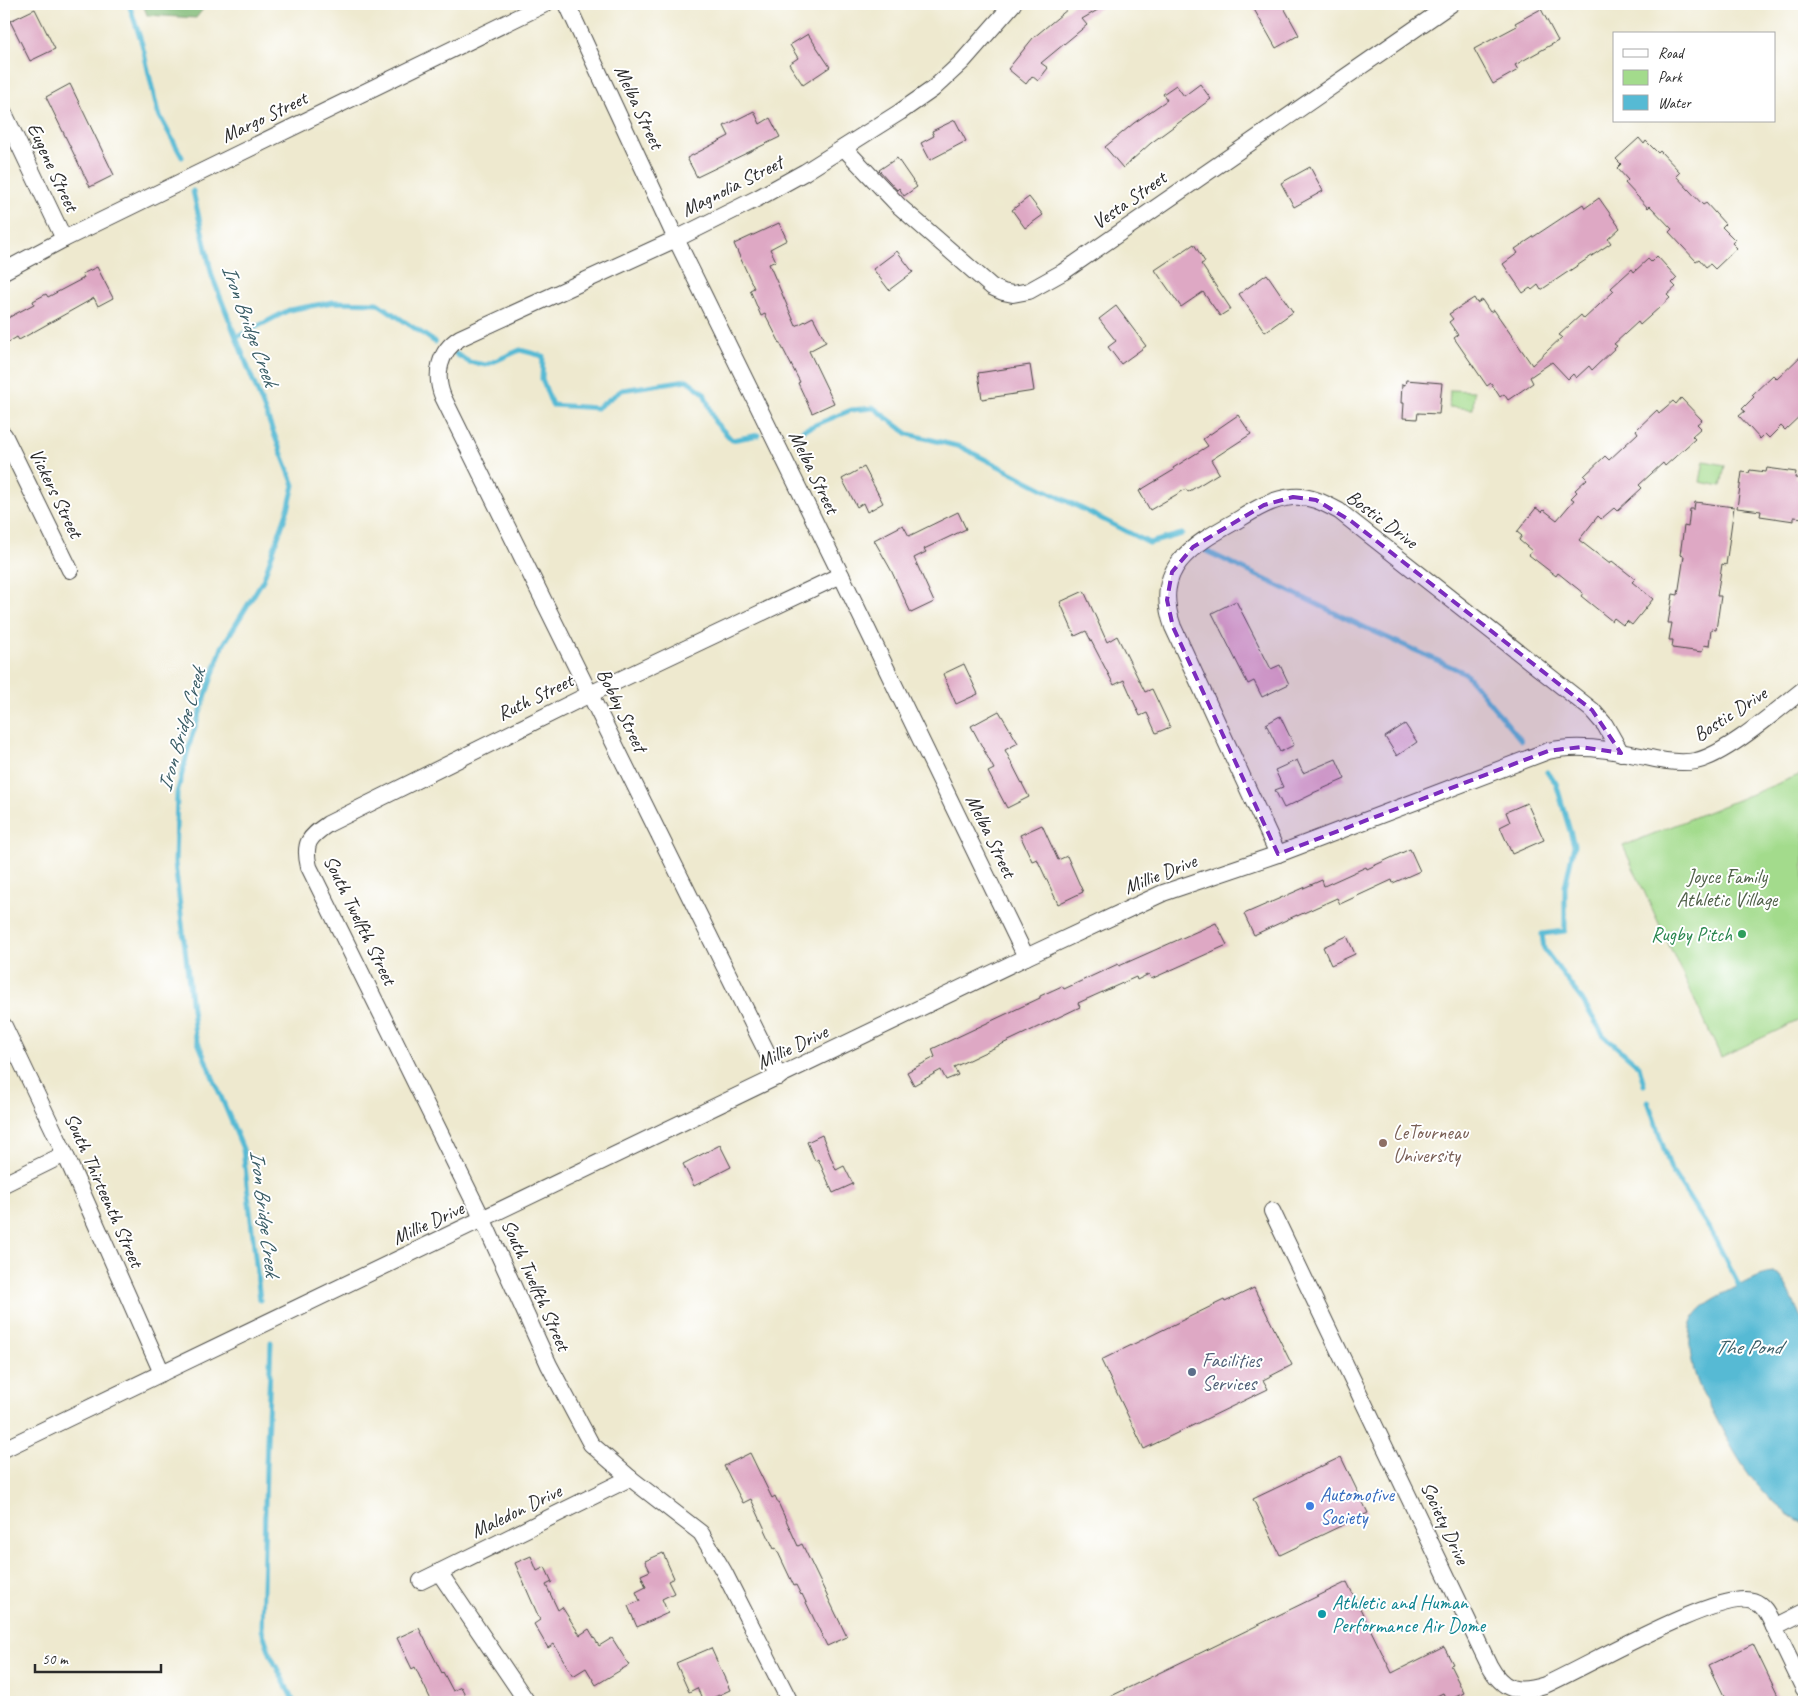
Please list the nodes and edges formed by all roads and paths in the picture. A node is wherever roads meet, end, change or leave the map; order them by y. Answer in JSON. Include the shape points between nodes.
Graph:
{"nodes":[{"id":1,"x":545,"y":4,"type":"edge"},
{"id":2,"x":567,"y":4,"type":"edge"},
{"id":3,"x":1013,"y":4,"type":"edge"},
{"id":4,"x":1451,"y":4,"type":"edge"},
{"id":5,"x":4,"y":113,"type":"edge"},
{"id":6,"x":844,"y":148,"type":"junction"},
{"id":7,"x":64,"y":239,"type":"junction"},
{"id":8,"x":676,"y":239,"type":"junction"},
{"id":9,"x":4,"y":271,"type":"edge"},
{"id":10,"x":442,"y":358,"type":"joint"},
{"id":11,"x":4,"y":435,"type":"edge"},
{"id":12,"x":70,"y":570,"type":"dead end"},
{"id":13,"x":842,"y":575,"type":"junction"},
{"id":14,"x":1804,"y":689,"type":"edge"},
{"id":15,"x":590,"y":694,"type":"junction"},
{"id":16,"x":1621,"y":753,"type":"junction"},
{"id":17,"x":308,"y":843,"type":"joint"},
{"id":18,"x":1278,"y":854,"type":"junction"},
{"id":19,"x":1026,"y":957,"type":"junction"},
{"id":20,"x":4,"y":1026,"type":"edge"},
{"id":21,"x":779,"y":1077,"type":"junction"},
{"id":22,"x":65,"y":1154,"type":"junction"},
{"id":23,"x":4,"y":1184,"type":"edge"},
{"id":24,"x":1272,"y":1211,"type":"dead end"},
{"id":25,"x":483,"y":1220,"type":"junction"},
{"id":26,"x":162,"y":1372,"type":"junction"},
{"id":27,"x":4,"y":1449,"type":"edge"},
{"id":28,"x":630,"y":1478,"type":"junction"},
{"id":29,"x":439,"y":1572,"type":"junction"},
{"id":30,"x":421,"y":1581,"type":"dead end"},
{"id":31,"x":1804,"y":1612,"type":"edge"},
{"id":32,"x":1774,"y":1627,"type":"junction"},
{"id":33,"x":1804,"y":1689,"type":"edge"},
{"id":34,"x":786,"y":1701,"type":"edge"},
{"id":35,"x":527,"y":1702,"type":"edge"}],
"edges":[{"from":1,"to":7,"type":"street","name":"Margo Street"},
{"from":2,"to":8,"type":"street","name":"Melba Street"},
{"from":3,"to":6,"type":"street","name":"Magnolia Street","via":[[962,62],[933,89]]},
{"from":4,"to":6,"type":"street","name":"Vesta Street","via":[[1063,272],[1029,292],[1003,292],[984,283],[899,206]]},
{"from":5,"to":7,"type":"street","name":"Eugene Street"},
{"from":6,"to":8,"type":"street","name":"Magnolia Street","via":[[758,198]]},
{"from":7,"to":9,"type":"street","name":"Margo Street"},
{"from":8,"to":10,"type":"street","name":"Magnolia Street","via":[[470,333],[454,342]]},
{"from":8,"to":13,"type":"street","name":"Melba Street"},
{"from":10,"to":15,"type":"street","name":"Bobby Street","via":[[438,379],[443,397]]},
{"from":11,"to":12,"type":"street","name":"Vickers Street"},
{"from":13,"to":15,"type":"street","name":"Ruth Street"},
{"from":13,"to":19,"type":"street","name":"Melba Street"},
{"from":14,"to":16,"type":"street","name":"Bostic Drive","via":[[1735,741],[1703,759],[1679,762]]},
{"from":15,"to":17,"type":"street","name":"Ruth Street","via":[[328,824]]},
{"from":15,"to":21,"type":"street","name":"Bobby Street"},
{"from":16,"to":18,"type":"street","name":"Millie Drive","via":[[1581,747],[1548,751]]},
{"from":16,"to":18,"type":"street","name":"Bostic Drive","via":[[1592,710],[1339,511],[1306,497],[1293,496],[1273,501],[1193,546],[1172,572],[1167,600],[1173,626]]},
{"from":17,"to":25,"type":"street","name":"South Twelfth Street","via":[[309,867]]},
{"from":18,"to":19,"type":"street","name":"Millie Drive","via":[[1163,893]]},
{"from":19,"to":21,"type":"street","name":"Millie Drive"},
{"from":20,"to":22,"type":"street","name":"South Thirteenth Street"},
{"from":21,"to":25,"type":"street","name":"Millie Drive"},
{"from":22,"to":23,"type":"street"},
{"from":22,"to":26,"type":"street","name":"South Thirteenth Street"},
{"from":24,"to":32,"type":"street","name":"Society Drive","via":[[1484,1656],[1504,1686],[1525,1690],[1545,1685],[1691,1614],[1736,1600],[1752,1601],[1762,1606]]},
{"from":25,"to":26,"type":"street","name":"Millie Drive"},
{"from":25,"to":28,"type":"street","name":"South Twelfth Street","via":[[549,1365],[591,1444]]},
{"from":26,"to":27,"type":"street","name":"Millie Drive"},
{"from":28,"to":29,"type":"street","name":"Maledon Drive"},
{"from":28,"to":34,"type":"street","name":"South Twelfth Street","via":[[701,1533],[724,1572]]},
{"from":29,"to":30,"type":"street","name":"Maledon Drive"},
{"from":29,"to":35,"type":"street"},
{"from":31,"to":32,"type":"street"},
{"from":32,"to":33,"type":"street","name":"Society Drive"}]}
